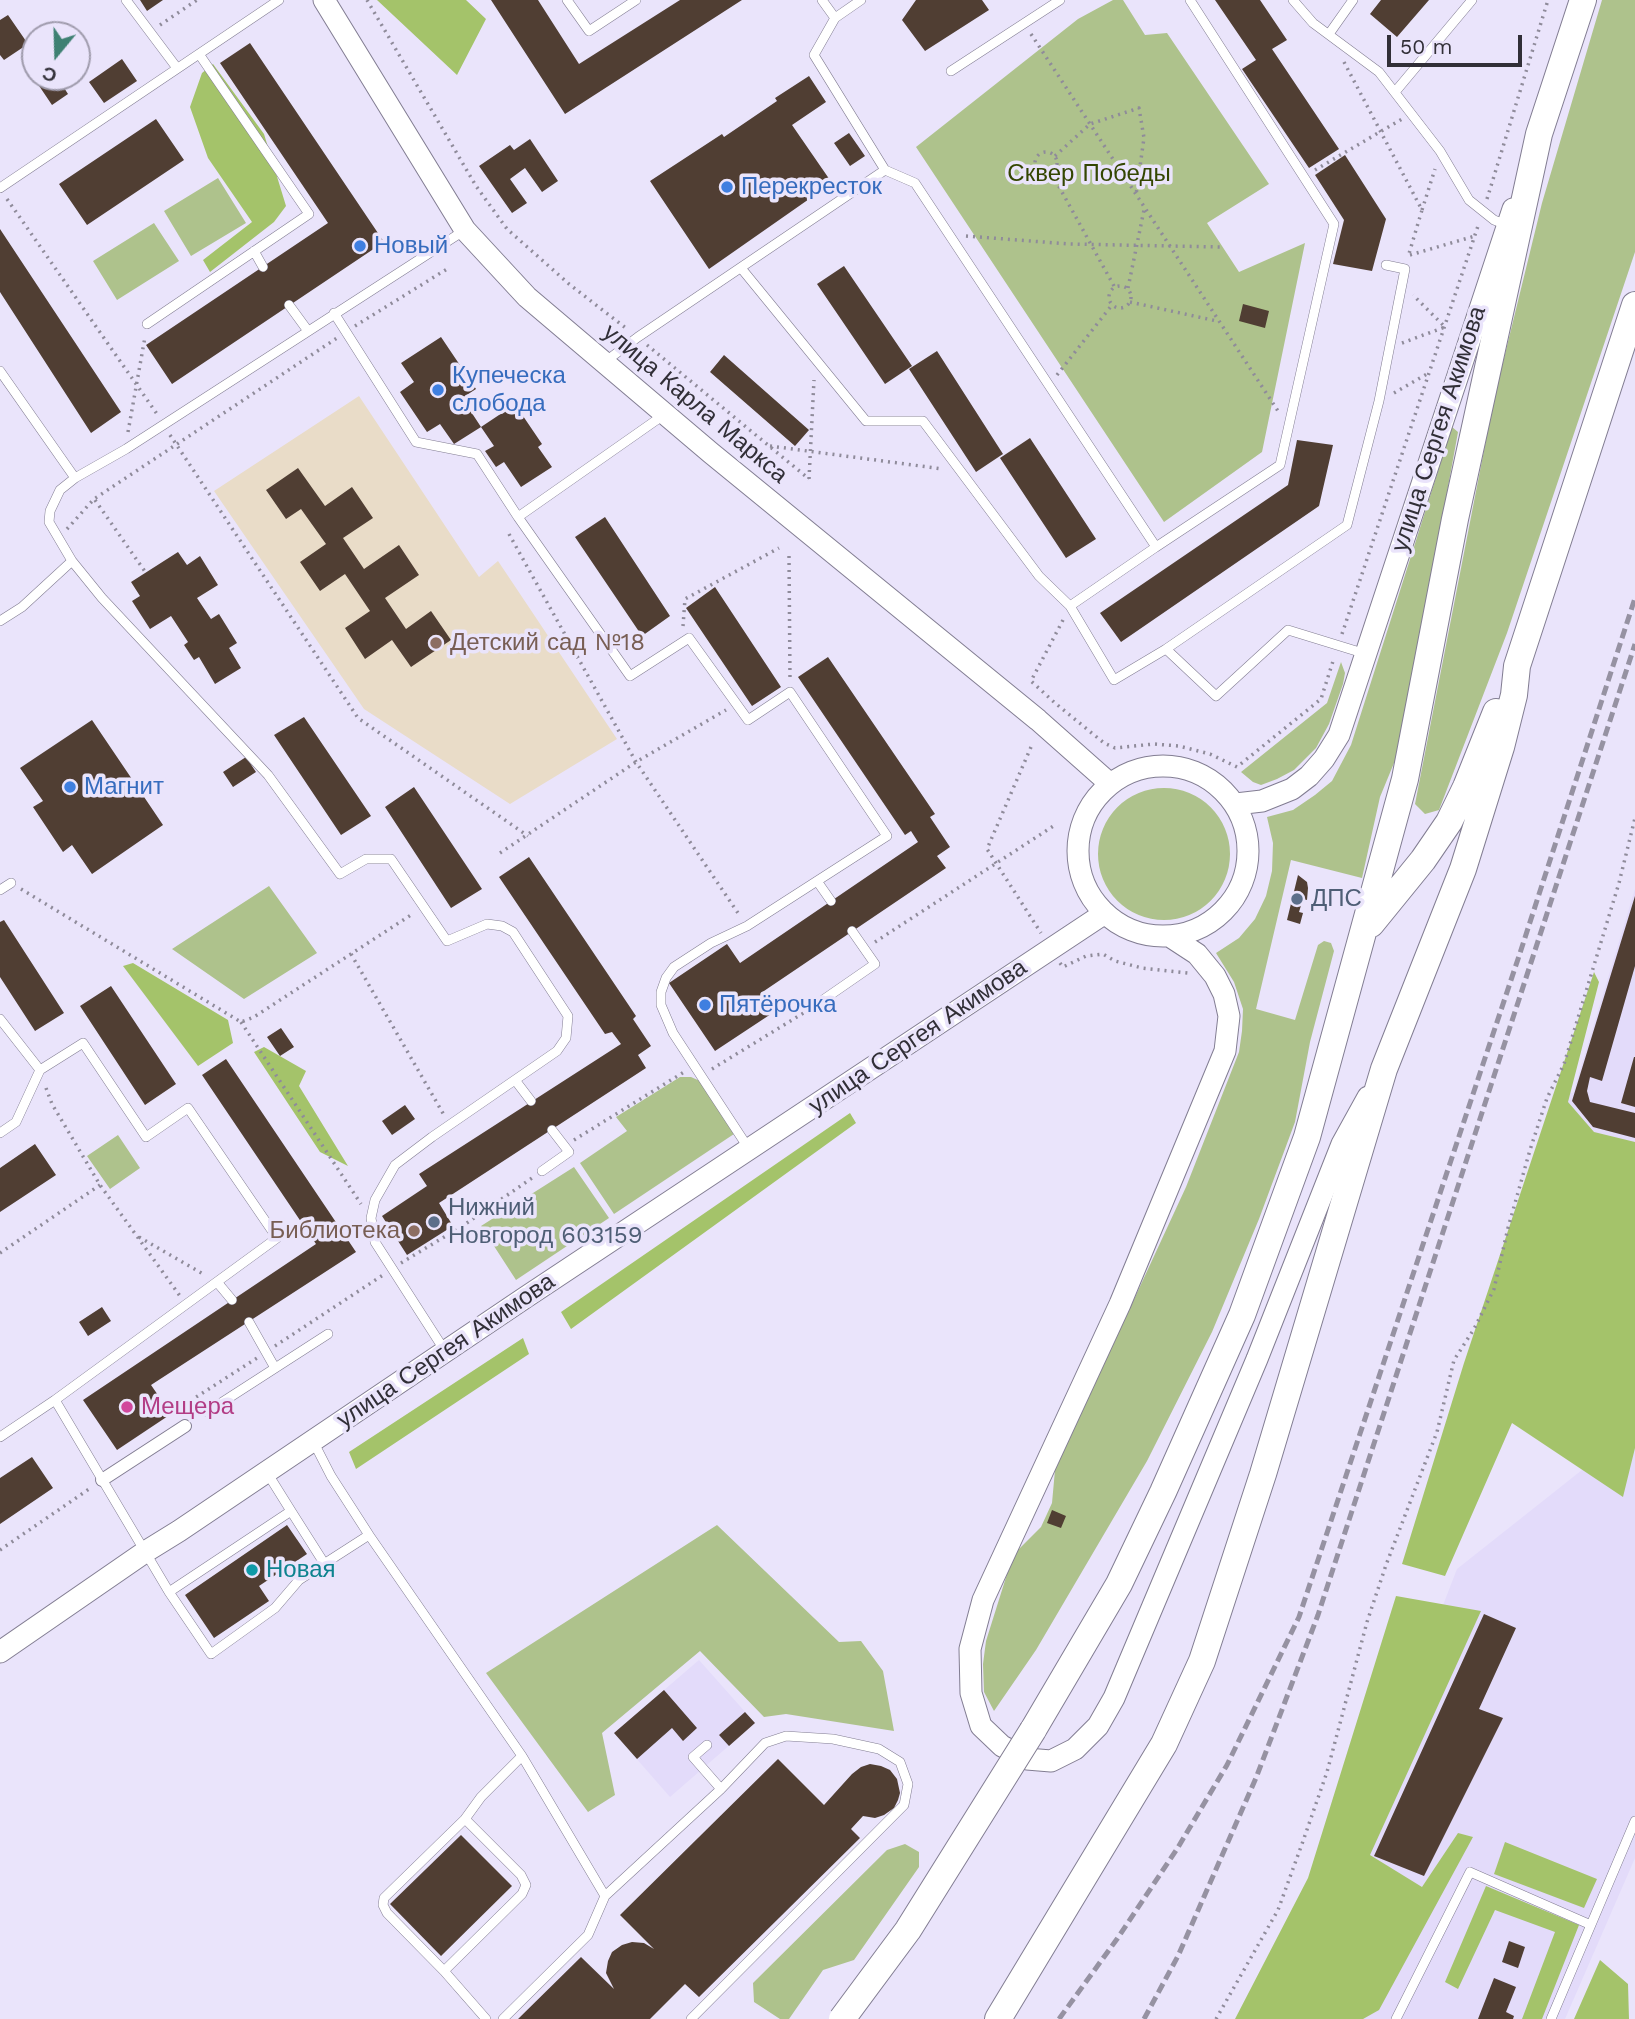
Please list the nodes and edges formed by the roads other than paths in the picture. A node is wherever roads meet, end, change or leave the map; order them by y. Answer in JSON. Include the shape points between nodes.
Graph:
{"nodes":[{"id":1,"x":126,"y":0,"type":"edge"},
{"id":2,"x":279,"y":0,"type":"edge"},
{"id":3,"x":324,"y":0,"type":"edge"},
{"id":4,"x":567,"y":0,"type":"edge"},
{"id":5,"x":636,"y":0,"type":"edge"},
{"id":6,"x":822,"y":0,"type":"edge"},
{"id":7,"x":861,"y":0,"type":"edge"},
{"id":8,"x":1060,"y":0,"type":"edge"},
{"id":9,"x":1190,"y":0,"type":"edge"},
{"id":10,"x":1293,"y":0,"type":"edge"},
{"id":11,"x":1353,"y":0,"type":"edge"},
{"id":12,"x":1472,"y":0,"type":"edge"},
{"id":13,"x":1583,"y":0,"type":"edge"},
{"id":14,"x":835,"y":18,"type":"junction"},
{"id":15,"x":1329,"y":34,"type":"junction"},
{"id":16,"x":199,"y":54,"type":"junction"},
{"id":17,"x":177,"y":68,"type":"junction"},
{"id":18,"x":951,"y":71,"type":"dead end"},
{"id":19,"x":1395,"y":92,"type":"junction"},
{"id":20,"x":1539,"y":134,"type":"junction"},
{"id":21,"x":885,"y":170,"type":"junction"},
{"id":22,"x":0,"y":188,"type":"edge"},
{"id":23,"x":1507,"y":225,"type":"junction"},
{"id":24,"x":465,"y":230,"type":"junction"},
{"id":25,"x":254,"y":251,"type":"junction"},
{"id":26,"x":1386,"y":265,"type":"dead end"},
{"id":27,"x":262,"y":267,"type":"dead end"},
{"id":28,"x":741,"y":268,"type":"junction"},
{"id":29,"x":289,"y":305,"type":"dead end"},
{"id":30,"x":1635,"y":305,"type":"edge"},
{"id":31,"x":334,"y":313,"type":"junction"},
{"id":32,"x":147,"y":324,"type":"road end"},
{"id":33,"x":308,"y":331,"type":"junction"},
{"id":34,"x":604,"y":362,"type":"junction"},
{"id":35,"x":0,"y":371,"type":"edge"},
{"id":36,"x":665,"y":414,"type":"junction"},
{"id":37,"x":75,"y":478,"type":"junction"},
{"id":38,"x":518,"y":517,"type":"junction"},
{"id":39,"x":1156,"y":547,"type":"junction"},
{"id":40,"x":72,"y":561,"type":"junction"},
{"id":41,"x":1070,"y":606,"type":"junction"},
{"id":42,"x":0,"y":621,"type":"edge"},
{"id":43,"x":1166,"y":649,"type":"junction"},
{"id":44,"x":1367,"y":654,"type":"junction"},
{"id":45,"x":1517,"y":666,"type":"junction"},
{"id":46,"x":1108,"y":782,"type":"junction"},
{"id":47,"x":1236,"y":804,"type":"junction"},
{"id":48,"x":817,"y":881,"type":"junction"},
{"id":49,"x":11,"y":883,"type":"road end"},
{"id":50,"x":0,"y":890,"type":"edge"},
{"id":51,"x":831,"y":901,"type":"dead end"},
{"id":52,"x":1105,"y":913,"type":"junction"},
{"id":53,"x":1365,"y":930,"type":"junction"},
{"id":54,"x":852,"y":931,"type":"dead end"},
{"id":55,"x":1171,"y":937,"type":"junction"},
{"id":56,"x":820,"y":1003,"type":"road end"},
{"id":57,"x":0,"y":1019,"type":"edge"},
{"id":58,"x":1384,"y":1069,"type":"junction"},
{"id":59,"x":40,"y":1070,"type":"junction"},
{"id":60,"x":515,"y":1080,"type":"junction"},
{"id":61,"x":531,"y":1101,"type":"dead end"},
{"id":62,"x":552,"y":1130,"type":"dead end"},
{"id":63,"x":0,"y":1133,"type":"edge"},
{"id":64,"x":749,"y":1149,"type":"junction"},
{"id":65,"x":541,"y":1171,"type":"road end"},
{"id":66,"x":217,"y":1282,"type":"junction"},
{"id":67,"x":232,"y":1300,"type":"dead end"},
{"id":68,"x":248,"y":1322,"type":"dead end"},
{"id":69,"x":328,"y":1334,"type":"dead end"},
{"id":70,"x":445,"y":1351,"type":"junction"},
{"id":71,"x":275,"y":1368,"type":"junction"},
{"id":72,"x":55,"y":1400,"type":"junction"},
{"id":73,"x":207,"y":1412,"type":"dead end"},
{"id":74,"x":185,"y":1426,"type":"road end"},
{"id":75,"x":0,"y":1437,"type":"edge"},
{"id":76,"x":313,"y":1441,"type":"junction"},
{"id":77,"x":266,"y":1471,"type":"junction"},
{"id":78,"x":102,"y":1480,"type":"junction"},
{"id":79,"x":291,"y":1511,"type":"junction"},
{"id":80,"x":369,"y":1535,"type":"junction"},
{"id":81,"x":145,"y":1552,"type":"junction"},
{"id":82,"x":324,"y":1563,"type":"junction"},
{"id":83,"x":169,"y":1592,"type":"junction"},
{"id":84,"x":0,"y":1652,"type":"edge"},
{"id":85,"x":707,"y":1745,"type":"dead end"},
{"id":86,"x":522,"y":1756,"type":"junction"},
{"id":87,"x":721,"y":1789,"type":"junction"},
{"id":88,"x":466,"y":1819,"type":"junction"},
{"id":89,"x":1635,"y":1821,"type":"edge"},
{"id":90,"x":605,"y":1896,"type":"junction"},
{"id":91,"x":1591,"y":1925,"type":"junction"},
{"id":92,"x":444,"y":1971,"type":"junction"},
{"id":93,"x":486,"y":2019,"type":"edge"},
{"id":94,"x":503,"y":2019,"type":"edge"},
{"id":95,"x":691,"y":2019,"type":"edge"},
{"id":96,"x":842,"y":2019,"type":"edge"},
{"id":97,"x":998,"y":2019,"type":"edge"},
{"id":98,"x":1396,"y":2019,"type":"edge"},
{"id":99,"x":1551,"y":2019,"type":"edge"}],
"edges":[{"from":1,"to":17,"type":"lane"},
{"from":2,"to":16,"type":"lane"},
{"from":3,"to":24,"type":"street","name":"улица Карла Маркса"},
{"from":4,"to":5,"type":"lane","via":[[590,31]]},
{"from":6,"to":14,"type":"lane"},
{"from":7,"to":14,"type":"lane"},
{"from":8,"to":18,"type":"lane"},
{"from":9,"to":39,"type":"lane","via":[[1335,224],[1280,465]]},
{"from":10,"to":15,"type":"lane"},
{"from":11,"to":15,"type":"lane"},
{"from":12,"to":19,"type":"lane"},
{"from":13,"to":20,"type":"main road","name":"улица Сергея Акимова"},
{"from":14,"to":21,"type":"lane","via":[[814,55]]},
{"from":15,"to":19,"type":"lane","via":[[1379,72]]},
{"from":16,"to":17,"type":"lane"},
{"from":16,"to":25,"type":"lane","via":[[309,214]]},
{"from":17,"to":22,"type":"lane"},
{"from":19,"to":23,"type":"lane","via":[[1440,151],[1469,200]]},
{"from":20,"to":23,"type":"street","name":"улица Сергея Акимова"},
{"from":20,"to":53,"type":"main road","via":[[1455,519],[1405,779]]},
{"from":21,"to":28,"type":"lane"},
{"from":21,"to":39,"type":"lane","via":[[915,183]]},
{"from":23,"to":44,"type":"street","name":"улица Сергея Акимова"},
{"from":24,"to":31,"type":"lane"},
{"from":24,"to":34,"type":"street","name":"улица Карла Маркса","via":[[527,297]]},
{"from":25,"to":27,"type":"lane"},
{"from":25,"to":32,"type":"lane"},
{"from":26,"to":43,"type":"lane","via":[[1405,270],[1348,525]]},
{"from":28,"to":34,"type":"lane"},
{"from":28,"to":41,"type":"lane","via":[[866,421],[923,421],[1039,576]]},
{"from":29,"to":33,"type":"lane"},
{"from":30,"to":45,"type":"main road"},
{"from":31,"to":33,"type":"lane"},
{"from":31,"to":38,"type":"lane","via":[[416,442],[477,454]]},
{"from":33,"to":37,"type":"lane"},
{"from":34,"to":36,"type":"street","name":"улица Карла Маркса"},
{"from":35,"to":37,"type":"lane"},
{"from":36,"to":38,"type":"lane"},
{"from":36,"to":46,"type":"street","name":"улица Карла Маркса"},
{"from":37,"to":40,"type":"lane","via":[[60,490],[49,522]]},
{"from":38,"to":48,"type":"lane","via":[[630,676],[689,638],[748,720],[790,692],[887,836]]},
{"from":39,"to":41,"type":"lane"},
{"from":40,"to":42,"type":"lane"},
{"from":40,"to":60,"type":"lane","via":[[268,775],[340,874],[366,859],[391,859],[447,941],[487,925],[513,932],[568,1016],[566,1038],[557,1051]]},
{"from":41,"to":43,"type":"lane","via":[[1114,680]]},
{"from":43,"to":44,"type":"lane","via":[[1216,695],[1288,629]]},
{"from":44,"to":47,"type":"street","name":"улица Сергея Акимова","via":[[1339,735],[1310,776],[1292,789]]},
{"from":45,"to":53,"type":"main road","via":[[1449,822]]},
{"from":45,"to":58,"type":"main road","via":[[1501,747],[1463,869]]},
{"from":46,"to":47,"type":"street","via":[[1160,765],[1188,769],[1213,781]]},
{"from":46,"to":52,"type":"street","via":[[1090,807],[1079,834],[1078,863],[1087,890]]},
{"from":47,"to":55,"type":"street","via":[[1249,853],[1244,881],[1230,905],[1209,924]]},
{"from":48,"to":51,"type":"lane"},
{"from":48,"to":64,"type":"lane","via":[[674,967],[661,992],[673,1033]]},
{"from":49,"to":50,"type":"lane"},
{"from":52,"to":55,"type":"street","via":[[1128,929]]},
{"from":52,"to":64,"type":"street","name":"улица Сергея Акимова"},
{"from":53,"to":96,"type":"main road","bridge":true,"via":[[1307,1137],[1242,1315],[1119,1584],[908,1930]]},
{"from":54,"to":56,"type":"lane","via":[[875,964]]},
{"from":55,"to":58,"type":"street","via":[[1197,954],[1224,994],[1229,1016],[1225,1051],[1120,1304],[983,1600],[970,1649],[971,1693],[981,1726],[1002,1746],[1027,1759],[1051,1761],[1075,1749],[1098,1726],[1114,1698],[1342,1144]]},
{"from":57,"to":59,"type":"lane"},
{"from":58,"to":97,"type":"main road","via":[[1202,1661],[1164,1744]]},
{"from":59,"to":63,"type":"lane","via":[[16,1122]]},
{"from":59,"to":66,"type":"lane","via":[[83,1043],[146,1137],[188,1108],[277,1238]]},
{"from":60,"to":61,"type":"lane"},
{"from":60,"to":70,"type":"lane","via":[[395,1165],[375,1200],[375,1242]]},
{"from":62,"to":65,"type":"lane","via":[[569,1152]]},
{"from":64,"to":70,"type":"street","name":"улица Сергея Акимова"},
{"from":66,"to":67,"type":"lane"},
{"from":66,"to":72,"type":"lane"},
{"from":68,"to":71,"type":"lane"},
{"from":69,"to":71,"type":"lane"},
{"from":70,"to":76,"type":"street","name":"улица Сергея Акимова"},
{"from":71,"to":73,"type":"lane"},
{"from":72,"to":75,"type":"lane"},
{"from":72,"to":78,"type":"lane"},
{"from":74,"to":78,"type":"street"},
{"from":76,"to":77,"type":"street","name":"улица Сергея Акимова"},
{"from":76,"to":80,"type":"lane"},
{"from":77,"to":79,"type":"lane"},
{"from":77,"to":81,"type":"street","name":"улица Сергея Акимова"},
{"from":78,"to":81,"type":"lane"},
{"from":79,"to":82,"type":"lane"},
{"from":79,"to":83,"type":"lane"},
{"from":80,"to":82,"type":"lane"},
{"from":80,"to":86,"type":"lane"},
{"from":81,"to":83,"type":"lane"},
{"from":81,"to":84,"type":"street","name":"улица Сергея Акимова"},
{"from":82,"to":83,"type":"lane","via":[[299,1580],[275,1608],[211,1654]]},
{"from":85,"to":87,"type":"lane","via":[[693,1757]]},
{"from":86,"to":88,"type":"lane"},
{"from":86,"to":90,"type":"lane"},
{"from":87,"to":90,"type":"lane"},
{"from":87,"to":95,"type":"lane","via":[[765,1743],[786,1736],[833,1739],[879,1749],[900,1762],[908,1784],[904,1805]]},
{"from":88,"to":92,"type":"lane","via":[[526,1885]]},
{"from":88,"to":92,"type":"lane","via":[[384,1898],[387,1913]]},
{"from":89,"to":91,"type":"lane"},
{"from":90,"to":94,"type":"lane","via":[[588,1935]]},
{"from":91,"to":98,"type":"lane","via":[[1470,1872]]},
{"from":91,"to":99,"type":"lane"},
{"from":92,"to":93,"type":"lane"}]}
